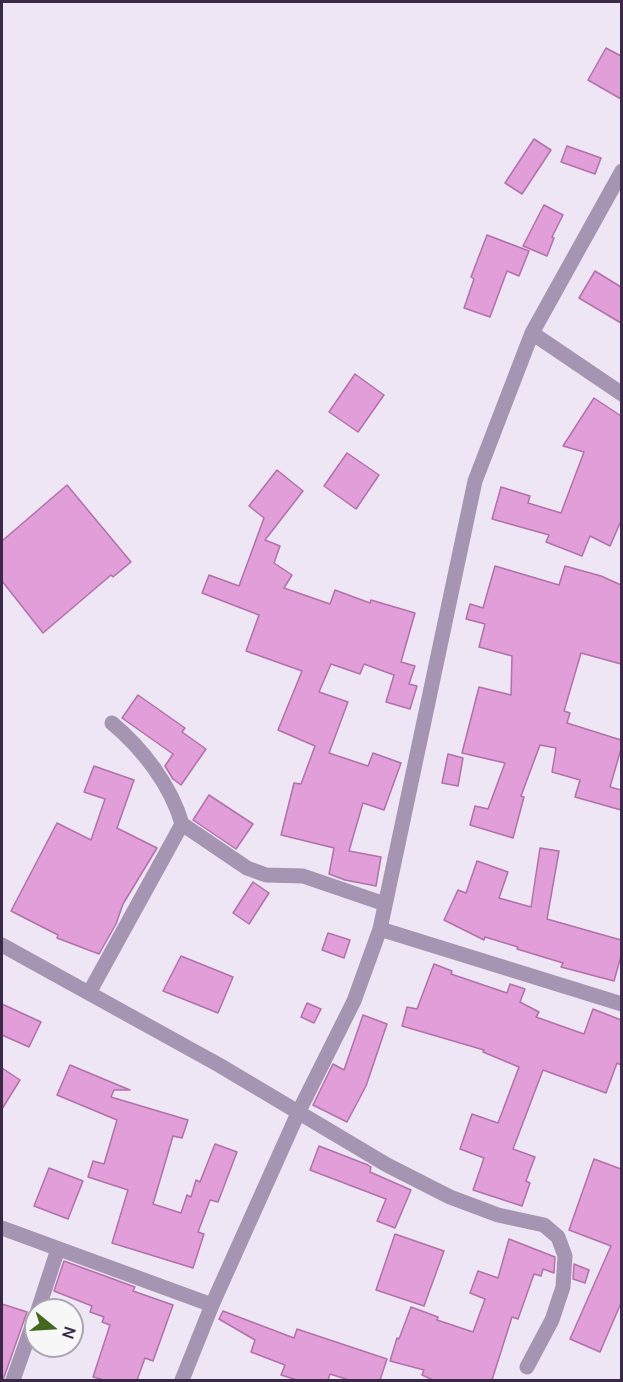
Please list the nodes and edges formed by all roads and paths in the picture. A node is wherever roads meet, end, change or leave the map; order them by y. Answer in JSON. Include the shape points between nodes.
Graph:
{"nodes":[{"id":1,"x":619,"y":179,"type":"edge"},
{"id":2,"x":532,"y":333,"type":"junction"},
{"id":3,"x":621,"y":394,"type":"edge"},
{"id":4,"x":112,"y":723,"type":"dead end"},
{"id":5,"x":182,"y":824,"type":"junction"},
{"id":6,"x":385,"y":904,"type":"junction"},
{"id":7,"x":380,"y":929,"type":"junction"},
{"id":8,"x":2,"y":945,"type":"edge"},
{"id":9,"x":89,"y":993,"type":"junction"},
{"id":10,"x":621,"y":1004,"type":"edge"},
{"id":11,"x":299,"y":1111,"type":"junction"},
{"id":12,"x":2,"y":1228,"type":"edge"},
{"id":13,"x":58,"y":1249,"type":"junction"},
{"id":14,"x":42,"y":1298,"type":"edge"},
{"id":15,"x":212,"y":1305,"type":"junction"},
{"id":16,"x":24,"y":1349,"type":"edge"},
{"id":17,"x":527,"y":1367,"type":"dead end"},
{"id":18,"x":13,"y":1380,"type":"edge"},
{"id":19,"x":182,"y":1380,"type":"edge"}],
"edges":[{"from":1,"to":2,"type":"street"},
{"from":2,"to":3,"type":"street"},
{"from":2,"to":6,"type":"street","via":[[475,481]]},
{"from":4,"to":5,"type":"street","via":[[142,751],[169,791]]},
{"from":5,"to":6,"type":"street","via":[[247,868],[266,875],[303,876]]},
{"from":5,"to":9,"type":"street"},
{"from":6,"to":7,"type":"street"},
{"from":7,"to":10,"type":"street"},
{"from":7,"to":11,"type":"street","via":[[354,1001]]},
{"from":8,"to":9,"type":"street"},
{"from":9,"to":11,"type":"street"},
{"from":11,"to":15,"type":"street"},
{"from":11,"to":17,"type":"street","via":[[387,1165],[450,1197],[498,1215],[544,1226],[558,1237],[565,1256],[563,1287],[552,1320]]},
{"from":12,"to":13,"type":"street"},
{"from":13,"to":14,"type":"street"},
{"from":13,"to":15,"type":"street"},
{"from":15,"to":19,"type":"street"},
{"from":16,"to":18,"type":"street"}]}
